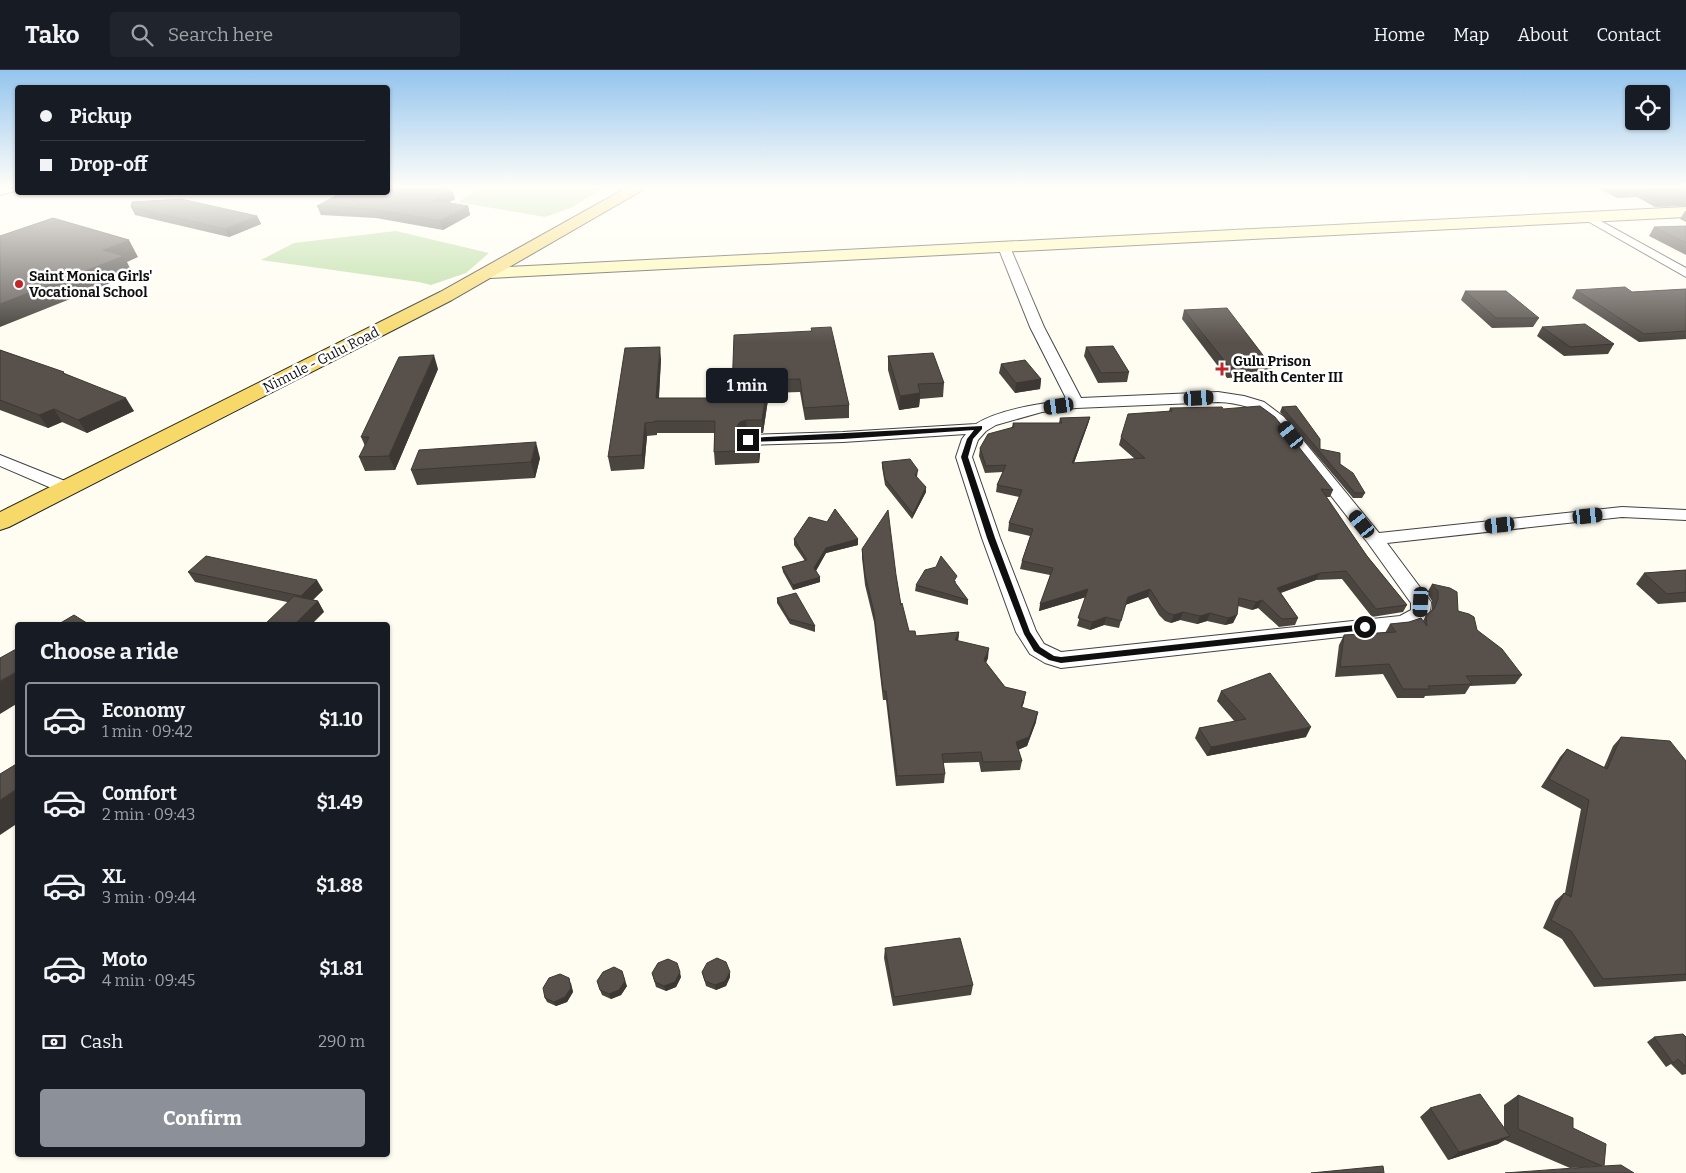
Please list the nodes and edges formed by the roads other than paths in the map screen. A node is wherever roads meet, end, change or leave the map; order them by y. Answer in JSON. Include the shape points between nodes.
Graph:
{"nodes":[{"id":1,"x":548,"y":239,"type":"edge"},
{"id":2,"x":1156,"y":239,"type":"edge"},
{"id":3,"x":1627,"y":239,"type":"edge"},
{"id":4,"x":1004,"y":247,"type":"junction"},
{"id":5,"x":1686,"y":272,"type":"edge"},
{"id":6,"x":490,"y":273,"type":"junction"},
{"id":7,"x":1076,"y":403,"type":"junction"},
{"id":8,"x":980,"y":428,"type":"junction"},
{"id":9,"x":748,"y":440,"type":"edge"},
{"id":10,"x":0,"y":460,"type":"edge"},
{"id":11,"x":69,"y":489,"type":"junction"},
{"id":12,"x":1686,"y":515,"type":"edge"},
{"id":13,"x":0,"y":522,"type":"edge"},
{"id":14,"x":1374,"y":539,"type":"junction"}],
"edges":[{"from":1,"to":6,"type":"main road","name":"Nimule - Gulu Road"},
{"from":2,"to":4,"type":"main road"},
{"from":3,"to":5,"type":"street"},
{"from":4,"to":6,"type":"main road"},
{"from":4,"to":7,"type":"street","via":[[1037,327]]},
{"from":6,"to":11,"type":"main road","name":"Nimule - Gulu Road"},
{"from":7,"to":8,"type":"street","via":[[1014,415]]},
{"from":7,"to":14,"type":"street","via":[[1218,397],[1258,404],[1279,420]]},
{"from":8,"to":9,"type":"street"},
{"from":8,"to":14,"type":"street","via":[[970,439],[964,457],[1026,632],[1037,649],[1052,658],[1061,660],[1403,623],[1413,619],[1421,612],[1421,602]]},
{"from":10,"to":11,"type":"street"},
{"from":11,"to":13,"type":"main road","name":"Nimule - Gulu Road"},
{"from":12,"to":14,"type":"street","via":[[1622,512]]}]}
